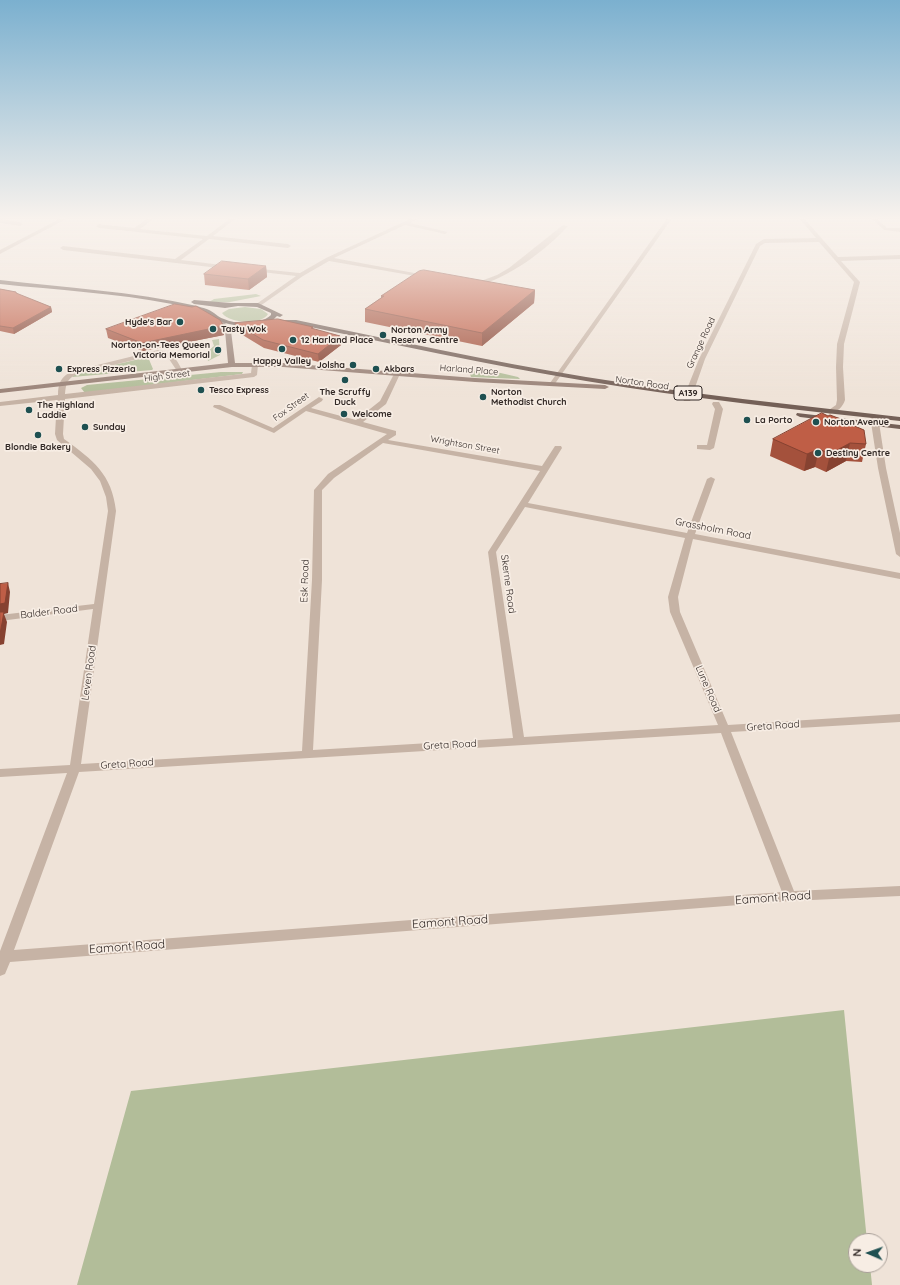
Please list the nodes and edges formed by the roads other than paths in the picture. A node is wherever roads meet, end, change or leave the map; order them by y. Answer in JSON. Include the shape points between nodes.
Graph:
{"nodes":[{"id":1,"x":6,"y":277,"type":"edge"},
{"id":2,"x":298,"y":277,"type":"edge"},
{"id":3,"x":423,"y":277,"type":"edge"},
{"id":4,"x":497,"y":277,"type":"edge"},
{"id":5,"x":628,"y":277,"type":"edge"},
{"id":6,"x":742,"y":277,"type":"edge"},
{"id":7,"x":853,"y":277,"type":"edge"},
{"id":8,"x":434,"y":279,"type":"edge"},
{"id":9,"x":0,"y":282,"type":"edge"},
{"id":10,"x":470,"y":284,"type":"edge"},
{"id":11,"x":230,"y":305,"type":"junction"},
{"id":12,"x":258,"y":305,"type":"junction"},
{"id":13,"x":274,"y":313,"type":"junction"},
{"id":14,"x":215,"y":316,"type":"junction"},
{"id":15,"x":221,"y":321,"type":"junction"},
{"id":16,"x":265,"y":322,"type":"junction"},
{"id":17,"x":296,"y":322,"type":"junction"},
{"id":18,"x":243,"y":324,"type":"junction"},
{"id":19,"x":228,"y":331,"type":"junction"},
{"id":20,"x":255,"y":364,"type":"junction"},
{"id":21,"x":232,"y":365,"type":"junction"},
{"id":22,"x":179,"y":370,"type":"junction"},
{"id":23,"x":333,"y":370,"type":"joint"},
{"id":24,"x":397,"y":374,"type":"junction"},
{"id":25,"x":555,"y":379,"type":"junction"},
{"id":26,"x":62,"y":383,"type":"junction"},
{"id":27,"x":0,"y":391,"type":"edge"},
{"id":28,"x":688,"y":396,"type":"junction"},
{"id":29,"x":61,"y":397,"type":"junction"},
{"id":30,"x":319,"y":399,"type":"dead end"},
{"id":31,"x":0,"y":404,"type":"edge"},
{"id":32,"x":716,"y":404,"type":"junction"},
{"id":33,"x":217,"y":407,"type":"dead end"},
{"id":34,"x":306,"y":409,"type":"junction"},
{"id":35,"x":830,"y":412,"type":"junction"},
{"id":36,"x":900,"y":419,"type":"edge"},
{"id":37,"x":875,"y":420,"type":"junction"},
{"id":38,"x":357,"y":423,"type":"junction"},
{"id":39,"x":900,"y":427,"type":"edge"},
{"id":40,"x":382,"y":441,"type":"junction"},
{"id":41,"x":700,"y":447,"type":"dead end"},
{"id":42,"x":558,"y":448,"type":"dead end"},
{"id":43,"x":544,"y":469,"type":"junction"},
{"id":44,"x":711,"y":479,"type":"dead end"},
{"id":45,"x":522,"y":504,"type":"junction"},
{"id":46,"x":898,"y":534,"type":"edge"},
{"id":47,"x":690,"y":536,"type":"junction"},
{"id":48,"x":900,"y":554,"type":"edge"},
{"id":49,"x":900,"y":576,"type":"edge"},
{"id":50,"x":98,"y":606,"type":"junction"},
{"id":51,"x":0,"y":618,"type":"edge"},
{"id":52,"x":900,"y":718,"type":"edge"},
{"id":53,"x":725,"y":730,"type":"junction"},
{"id":54,"x":519,"y":741,"type":"junction"},
{"id":55,"x":307,"y":753,"type":"junction"},
{"id":56,"x":75,"y":767,"type":"junction"},
{"id":57,"x":0,"y":773,"type":"edge"},
{"id":58,"x":900,"y":891,"type":"edge"},
{"id":59,"x":790,"y":896,"type":"junction"},
{"id":60,"x":3,"y":957,"type":"edge"},
{"id":61,"x":0,"y":970,"type":"edge"}],
"edges":[{"from":1,"to":11,"type":"main road","number":"A139"},
{"from":2,"to":12,"type":"street"},
{"from":3,"to":8,"type":"street"},
{"from":4,"to":10,"type":"street","via":[[488,282]]},
{"from":5,"to":25,"type":"street"},
{"from":6,"to":28,"type":"street","name":"Grange Road","via":[[702,359]]},
{"from":7,"to":35,"type":"street","via":[[857,282],[842,338],[842,401]]},
{"from":9,"to":14,"type":"main road","via":[[138,298],[195,308]]},
{"from":11,"to":12,"type":"main road","number":"A139"},
{"from":11,"to":14,"type":"main road","via":[[218,309]]},
{"from":12,"to":13,"type":"main road","number":"A139"},
{"from":13,"to":16,"type":"main road","via":[[272,319]]},
{"from":13,"to":17,"type":"main road","name":"Norton Road","number":"A139"},
{"from":14,"to":15,"type":"main road"},
{"from":15,"to":18,"type":"main road","number":"A139"},
{"from":15,"to":19,"type":"main road"},
{"from":16,"to":17,"type":"main road","name":"Norton Road","number":"A139"},
{"from":16,"to":18,"type":"main road","number":"A139"},
{"from":17,"to":25,"type":"main road","name":"Norton Road","number":"A139","via":[[478,360]]},
{"from":18,"to":19,"type":"main road"},
{"from":19,"to":21,"type":"main road"},
{"from":20,"to":21,"type":"main road","name":"High Street"},
{"from":20,"to":23,"type":"main road","name":"High Street"},
{"from":20,"to":29,"type":"street","name":"High Street","via":[[254,374]]},
{"from":21,"to":22,"type":"main road","name":"High Street"},
{"from":22,"to":26,"type":"main road","name":"High Street"},
{"from":22,"to":26,"type":"street","name":"High Street","via":[[171,356],[158,352],[75,372],[67,376]]},
{"from":23,"to":24,"type":"main road","name":"Harland Place"},
{"from":24,"to":25,"type":"main road","name":"Harland Place","via":[[475,380]]},
{"from":24,"to":38,"type":"street","via":[[383,402]]},
{"from":25,"to":28,"type":"main road","name":"Norton Road","number":"A139"},
{"from":25,"to":28,"type":"main road","name":"Norton Road","number":"A139","via":[[605,388]]},
{"from":26,"to":27,"type":"main road","name":"High Street"},
{"from":26,"to":29,"type":"street","name":"Leven Road"},
{"from":28,"to":32,"type":"main road","name":"Norton Road","number":"A139"},
{"from":28,"to":35,"type":"main road","name":"Norton Road","number":"A139"},
{"from":29,"to":31,"type":"street","name":"High Street"},
{"from":29,"to":50,"type":"street","name":"Leven Road","via":[[61,440],[92,465],[108,489],[110,498],[112,511]]},
{"from":30,"to":34,"type":"street","name":"Fox Street"},
{"from":32,"to":37,"type":"main road","name":"Norton Road","number":"A139"},
{"from":32,"to":41,"type":"street","via":[[719,409],[710,448]]},
{"from":33,"to":34,"type":"street","name":"Fox Street","via":[[274,431]]},
{"from":34,"to":38,"type":"street"},
{"from":35,"to":37,"type":"main road","name":"Norton Road","number":"A139"},
{"from":36,"to":37,"type":"main road","name":"Norton Road","number":"A139"},
{"from":37,"to":39,"type":"main road","name":"Norton Road","number":"A139"},
{"from":37,"to":46,"type":"street","via":[[882,468]]},
{"from":38,"to":40,"type":"street","name":"Esk Road","via":[[393,433]]},
{"from":40,"to":43,"type":"street","name":"Wrightson Street"},
{"from":40,"to":55,"type":"street","name":"Esk Road","via":[[331,476],[318,490],[317,580]]},
{"from":42,"to":43,"type":"street","name":"Skerne Road"},
{"from":43,"to":45,"type":"street","name":"Skerne Road"},
{"from":44,"to":47,"type":"street","name":"Lune Road"},
{"from":45,"to":47,"type":"street","name":"Grassholm Road"},
{"from":45,"to":54,"type":"street","name":"Skerne Road","via":[[492,552]]},
{"from":46,"to":48,"type":"street"},
{"from":47,"to":49,"type":"street","name":"Grassholm Road"},
{"from":47,"to":53,"type":"street","name":"Lune Road","via":[[673,597],[675,612]]},
{"from":50,"to":51,"type":"street","name":"Balder Road"},
{"from":50,"to":56,"type":"street","name":"Leven Road"},
{"from":52,"to":53,"type":"street","name":"Greta Road"},
{"from":53,"to":54,"type":"street","name":"Greta Road"},
{"from":53,"to":59,"type":"street","name":"Lune Road"},
{"from":54,"to":55,"type":"street","name":"Greta Road"},
{"from":55,"to":56,"type":"street","name":"Greta Road"},
{"from":56,"to":57,"type":"street","name":"Greta Road"},
{"from":56,"to":60,"type":"street","name":"Leven Road"},
{"from":58,"to":59,"type":"street","name":"Eamont Road"},
{"from":59,"to":60,"type":"street","name":"Eamont Road"},
{"from":60,"to":61,"type":"street","name":"Leven Road"}]}
